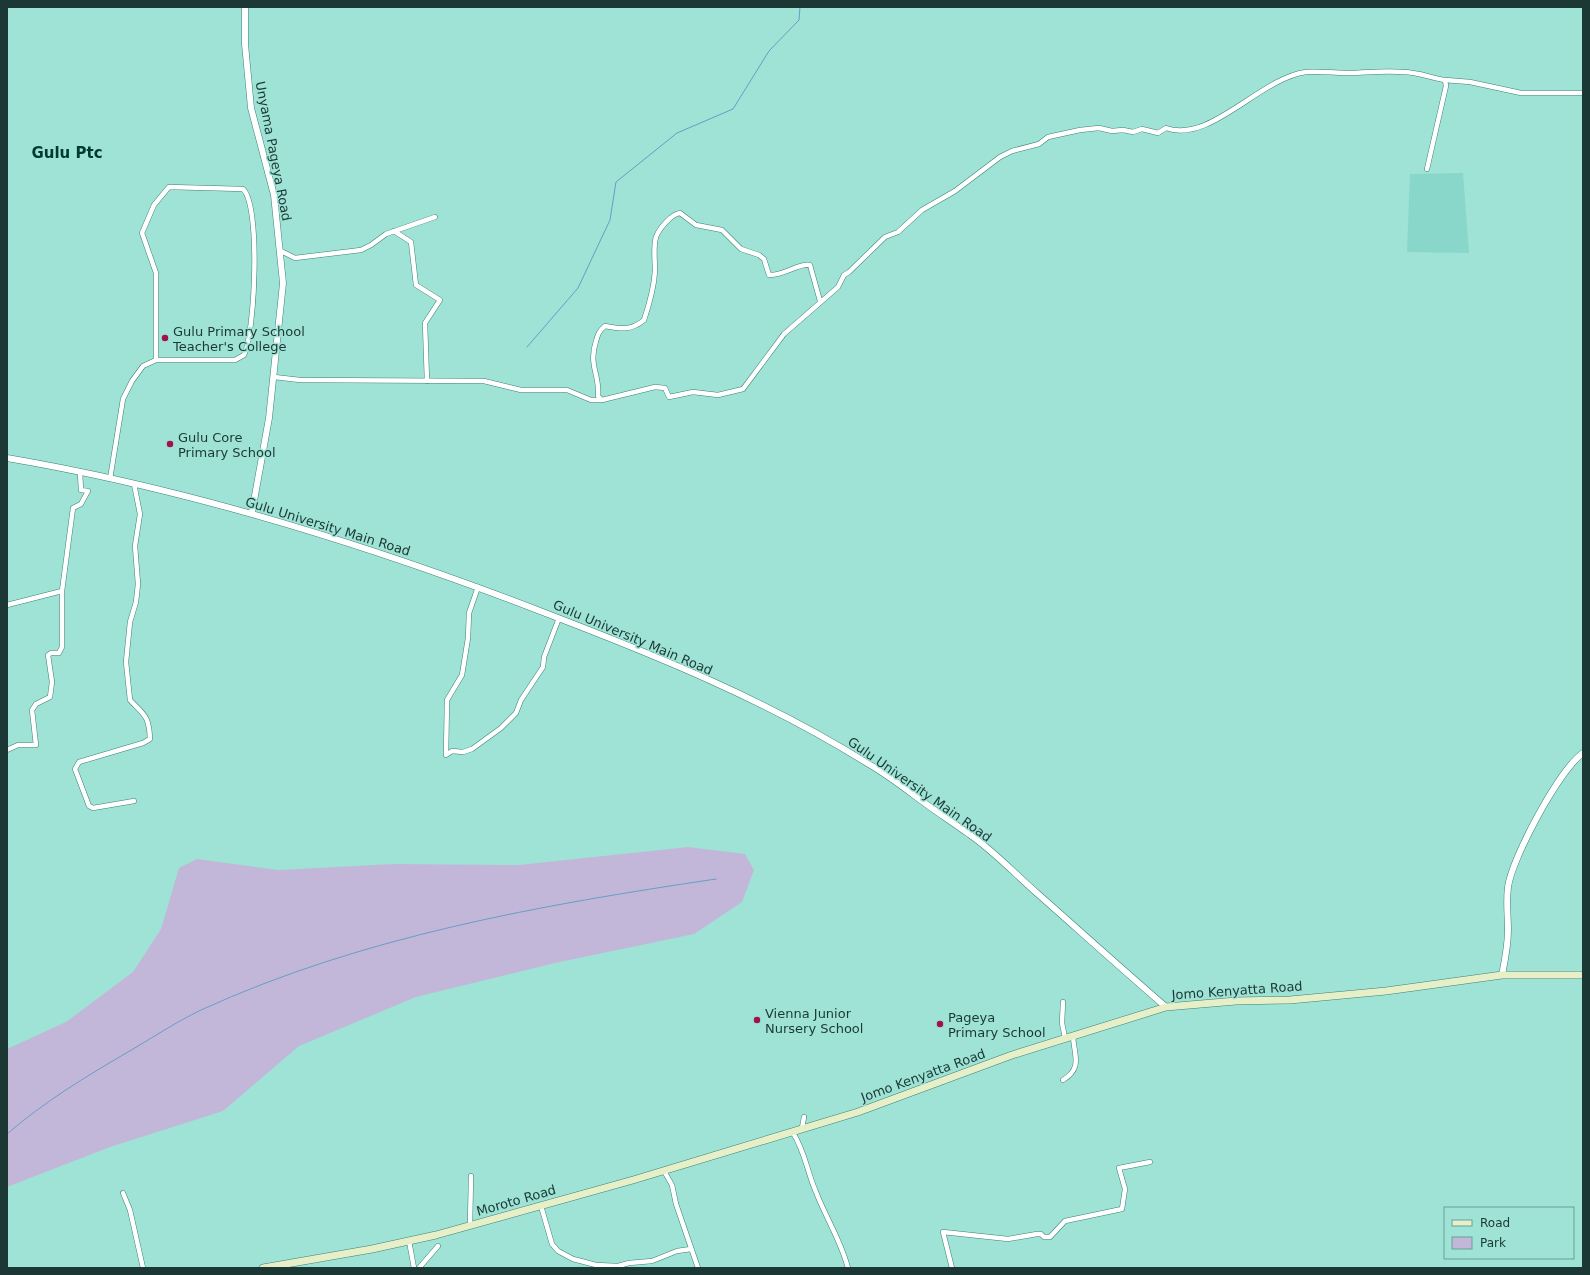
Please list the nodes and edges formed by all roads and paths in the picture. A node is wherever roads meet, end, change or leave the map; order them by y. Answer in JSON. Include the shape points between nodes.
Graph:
{"nodes":[{"id":1,"x":245,"y":7,"type":"edge"},
{"id":2,"x":1445,"y":80,"type":"junction"},
{"id":3,"x":1583,"y":93,"type":"edge"},
{"id":4,"x":1428,"y":169,"type":"dead end"},
{"id":5,"x":435,"y":217,"type":"dead end"},
{"id":6,"x":394,"y":231,"type":"junction"},
{"id":7,"x":281,"y":251,"type":"junction"},
{"id":8,"x":820,"y":302,"type":"junction"},
{"id":9,"x":156,"y":360,"type":"junction"},
{"id":10,"x":274,"y":377,"type":"junction"},
{"id":11,"x":427,"y":380,"type":"junction"},
{"id":12,"x":602,"y":400,"type":"junction"},
{"id":13,"x":7,"y":458,"type":"edge"},
{"id":14,"x":80,"y":472,"type":"junction"},
{"id":15,"x":110,"y":479,"type":"junction"},
{"id":16,"x":134,"y":484,"type":"junction"},
{"id":17,"x":252,"y":512,"type":"junction"},
{"id":18,"x":478,"y":587,"type":"junction"},
{"id":19,"x":62,"y":591,"type":"junction"},
{"id":20,"x":7,"y":604,"type":"edge"},
{"id":21,"x":559,"y":618,"type":"junction"},
{"id":22,"x":7,"y":750,"type":"edge"},
{"id":23,"x":1583,"y":753,"type":"edge"},
{"id":24,"x":134,"y":801,"type":"dead end"},
{"id":25,"x":1583,"y":974,"type":"edge"},
{"id":26,"x":1502,"y":975,"type":"junction"},
{"id":27,"x":1063,"y":1002,"type":"dead end"},
{"id":28,"x":1166,"y":1007,"type":"junction"},
{"id":29,"x":1073,"y":1036,"type":"junction"},
{"id":30,"x":1065,"y":1038,"type":"junction"},
{"id":31,"x":1063,"y":1080,"type":"dead end"},
{"id":32,"x":804,"y":1117,"type":"dead end"},
{"id":33,"x":802,"y":1128,"type":"junction"},
{"id":34,"x":792,"y":1132,"type":"junction"},
{"id":35,"x":772,"y":1139,"type":"joint"},
{"id":36,"x":1150,"y":1162,"type":"dead end"},
{"id":37,"x":664,"y":1171,"type":"junction"},
{"id":38,"x":471,"y":1176,"type":"dead end"},
{"id":39,"x":123,"y":1192,"type":"dead end"},
{"id":40,"x":541,"y":1206,"type":"junction"},
{"id":41,"x":470,"y":1226,"type":"junction"},
{"id":42,"x":409,"y":1241,"type":"junction"},
{"id":43,"x":438,"y":1246,"type":"dead end"},
{"id":44,"x":691,"y":1249,"type":"junction"},
{"id":45,"x":143,"y":1268,"type":"edge"},
{"id":46,"x":263,"y":1268,"type":"edge"},
{"id":47,"x":414,"y":1268,"type":"edge"},
{"id":48,"x":419,"y":1268,"type":"edge"},
{"id":49,"x":698,"y":1268,"type":"edge"},
{"id":50,"x":848,"y":1268,"type":"edge"},
{"id":51,"x":952,"y":1268,"type":"edge"}],
"edges":[{"from":1,"to":7,"type":"street","name":"Unyama Pageya Road","via":[[245,44],[251,108],[274,195]]},
{"from":2,"to":3,"type":"street","via":[[1470,82],[1521,93]]},
{"from":2,"to":4,"type":"street","via":[[1446,86]]},
{"from":2,"to":8,"type":"street","via":[[1406,72],[1306,72],[1262,90],[1210,124],[1184,131],[1176,132],[1166,128],[1158,132],[1142,129],[1133,132],[1099,128],[1048,138],[1039,144],[1000,157],[955,191],[922,210],[898,232],[884,237],[844,275],[838,287]]},
{"from":5,"to":6,"type":"street"},
{"from":6,"to":7,"type":"street","via":[[371,245],[353,251],[295,258]]},
{"from":6,"to":11,"type":"street","via":[[411,242],[416,285],[440,300],[425,323]]},
{"from":7,"to":10,"type":"street","name":"Unyama Pageya Road","via":[[283,283]]},
{"from":8,"to":12,"type":"street","via":[[784,334],[743,389],[718,395],[693,392],[669,397],[665,388],[655,387]]},
{"from":8,"to":12,"type":"street","via":[[810,265],[786,273],[769,275],[764,259],[754,252],[742,249],[722,230],[696,225],[680,213],[677,214],[656,238],[650,301],[644,320],[630,328],[605,326],[598,332],[592,358],[599,386],[598,396]]},
{"from":9,"to":9,"type":"street","via":[[235,360],[244,355],[248,341],[255,258],[250,207],[243,189],[169,187],[157,200],[147,219],[142,236],[156,279]]},
{"from":9,"to":15,"type":"street","via":[[143,366],[123,399]]},
{"from":10,"to":11,"type":"street","via":[[300,380]]},
{"from":10,"to":17,"type":"street","name":"Unyama Pageya Road"},
{"from":11,"to":12,"type":"street","via":[[484,381],[521,390],[567,390],[591,400]]},
{"from":13,"to":14,"type":"street","name":"Gulu University Main Road"},
{"from":14,"to":15,"type":"street","name":"Gulu University Main Road"},
{"from":14,"to":19,"type":"street","via":[[81,490],[88,492],[81,504],[73,508]]},
{"from":15,"to":16,"type":"street","name":"Gulu University Main Road"},
{"from":16,"to":17,"type":"street","name":"Gulu University Main Road"},
{"from":16,"to":24,"type":"street","via":[[140,514],[135,546],[138,584],[130,622],[126,662],[130,700],[145,714],[150,728],[150,739],[80,762],[75,769],[92,808]]},
{"from":17,"to":18,"type":"street","name":"Gulu University Main Road","via":[[361,546]]},
{"from":18,"to":21,"type":"street","name":"Gulu University Main Road"},
{"from":18,"to":21,"type":"street","via":[[469,613],[462,675],[447,700],[446,754],[472,749],[516,714],[521,700],[543,667],[544,657]]},
{"from":19,"to":20,"type":"street"},
{"from":19,"to":22,"type":"street","via":[[62,647],[58,653],[51,653],[48,658],[52,682],[50,697],[36,704],[32,710],[36,745],[18,745]]},
{"from":21,"to":28,"type":"street","name":"Gulu University Main Road","via":[[646,652],[752,701],[830,739],[867,762],[970,834]]},
{"from":23,"to":26,"type":"street","via":[[1566,770],[1518,856],[1510,878],[1507,903],[1508,948]]},
{"from":25,"to":26,"type":"main road","name":"Jomo Kenyatta Road"},
{"from":26,"to":28,"type":"main road","name":"Jomo Kenyatta Road","via":[[1386,991],[1290,1000]]},
{"from":27,"to":30,"type":"street","via":[[1062,1023]]},
{"from":28,"to":29,"type":"main road","name":"Jomo Kenyatta Road"},
{"from":29,"to":30,"type":"main road","name":"Jomo Kenyatta Road"},
{"from":29,"to":31,"type":"street","via":[[1077,1063],[1072,1075]]},
{"from":30,"to":33,"type":"main road","name":"Jomo Kenyatta Road","via":[[873,1107]]},
{"from":32,"to":33,"type":"street"},
{"from":33,"to":34,"type":"main road","name":"Jomo Kenyatta Road"},
{"from":34,"to":35,"type":"main road","name":"Jomo Kenyatta Road"},
{"from":34,"to":50,"type":"street","via":[[840,1243]]},
{"from":35,"to":37,"type":"main road","name":"Moroto Road"},
{"from":36,"to":51,"type":"street","via":[[1119,1168],[1125,1188],[1122,1209],[1065,1221],[1050,1237],[1037,1234],[1008,1239],[943,1232]]},
{"from":37,"to":40,"type":"main road","name":"Moroto Road"},
{"from":37,"to":44,"type":"street","via":[[672,1185]]},
{"from":38,"to":41,"type":"street"},
{"from":39,"to":45,"type":"street","via":[[130,1210]]},
{"from":40,"to":41,"type":"main road","name":"Moroto Road"},
{"from":40,"to":44,"type":"street","via":[[552,1244],[558,1251],[573,1259],[596,1265],[618,1266],[652,1261],[677,1251]]},
{"from":41,"to":42,"type":"main road","name":"Moroto Road"},
{"from":42,"to":46,"type":"main road","name":"Moroto Road"},
{"from":42,"to":47,"type":"street"},
{"from":43,"to":48,"type":"street"},
{"from":44,"to":49,"type":"street"}]}
